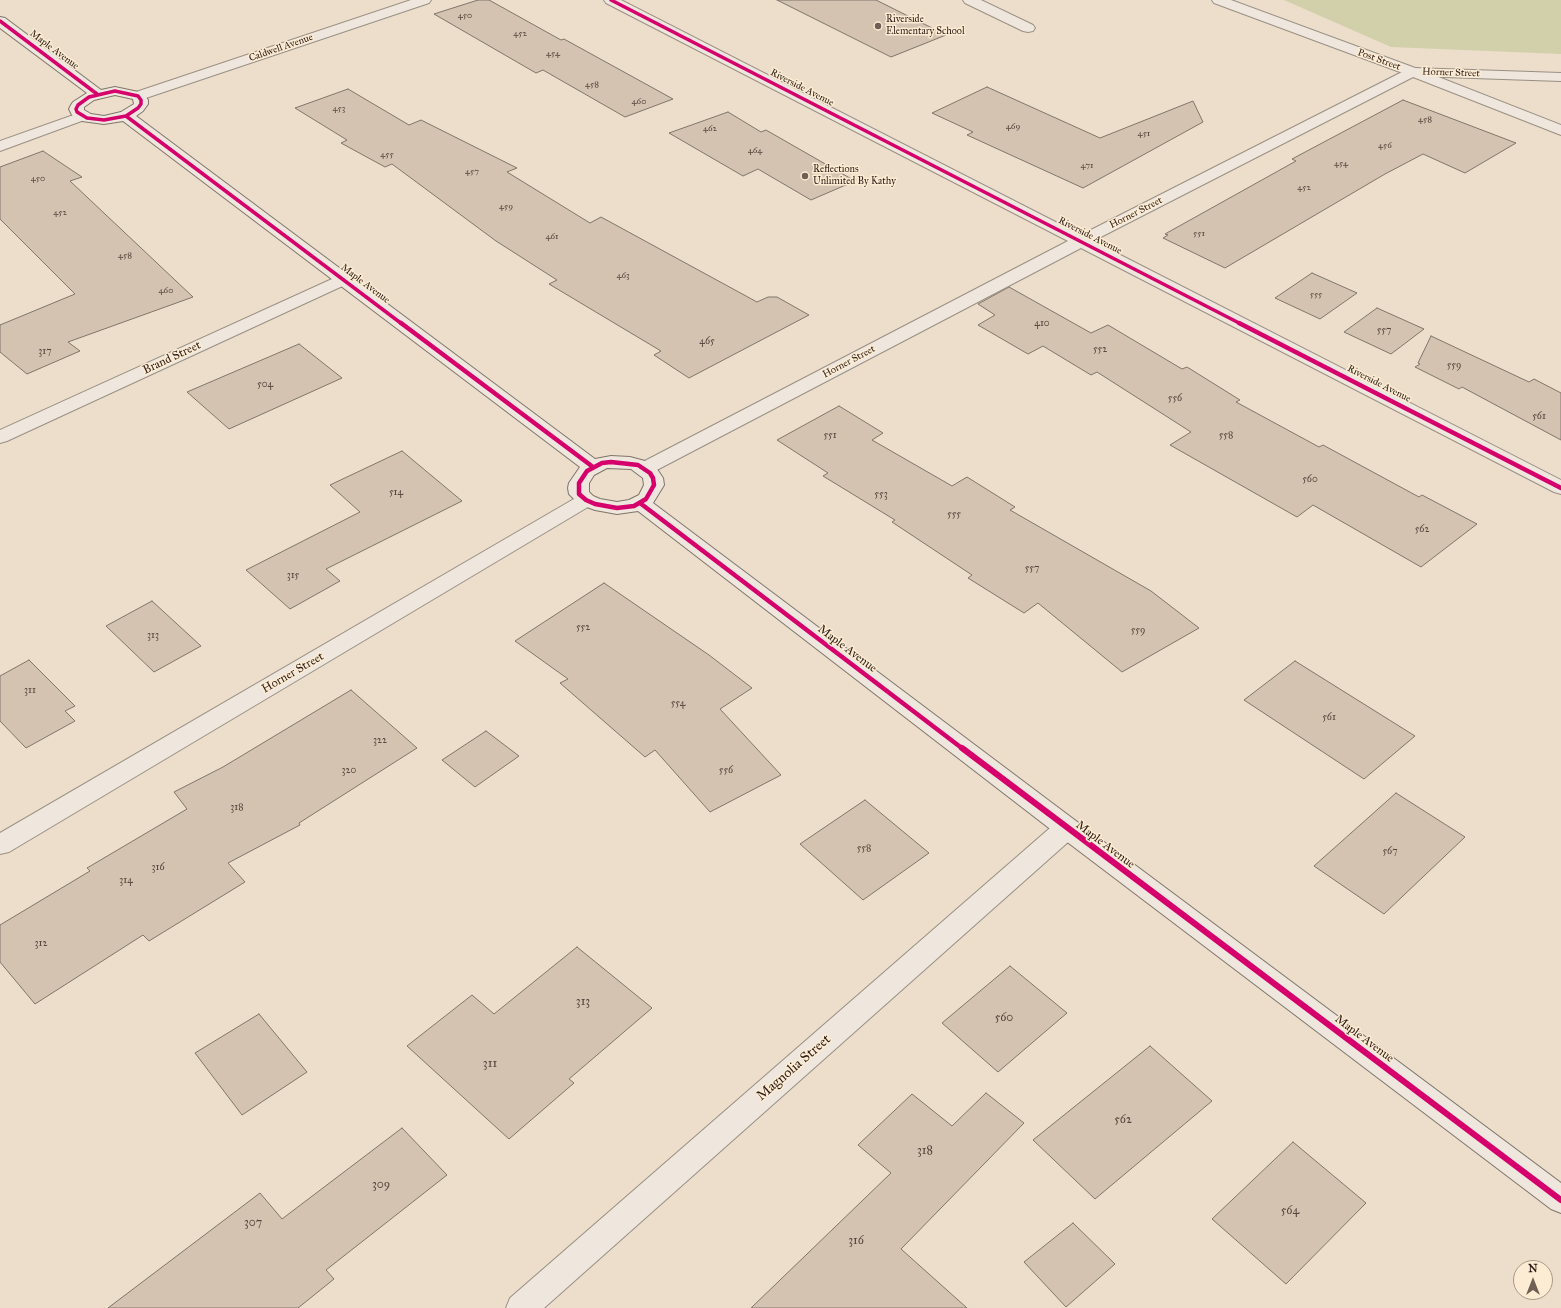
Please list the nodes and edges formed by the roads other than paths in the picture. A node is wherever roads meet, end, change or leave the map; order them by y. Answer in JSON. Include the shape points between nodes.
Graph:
{"nodes":[{"id":1,"x":424,"y":0,"type":"edge"},
{"id":2,"x":611,"y":0,"type":"edge"},
{"id":3,"x":970,"y":0,"type":"edge"},
{"id":4,"x":1219,"y":0,"type":"edge"},
{"id":5,"x":0,"y":21,"type":"edge"},
{"id":6,"x":1028,"y":28,"type":"dead end"},
{"id":7,"x":1413,"y":72,"type":"junction"},
{"id":8,"x":1561,"y":77,"type":"edge"},
{"id":9,"x":97,"y":94,"type":"junction"},
{"id":10,"x":138,"y":96,"type":"junction"},
{"id":11,"x":82,"y":116,"type":"junction"},
{"id":12,"x":126,"y":116,"type":"junction"},
{"id":13,"x":1561,"y":130,"type":"edge"},
{"id":14,"x":0,"y":146,"type":"edge"},
{"id":15,"x":1081,"y":241,"type":"junction"},
{"id":16,"x":343,"y":279,"type":"junction"},
{"id":17,"x":0,"y":437,"type":"edge"},
{"id":18,"x":593,"y":467,"type":"junction"},
{"id":19,"x":644,"y":469,"type":"junction"},
{"id":20,"x":1561,"y":488,"type":"edge"},
{"id":21,"x":586,"y":500,"type":"junction"},
{"id":22,"x":640,"y":503,"type":"junction"},
{"id":23,"x":1067,"y":828,"type":"junction"},
{"id":24,"x":0,"y":845,"type":"edge"},
{"id":25,"x":1561,"y":1200,"type":"edge"},
{"id":26,"x":521,"y":1308,"type":"edge"}],
"edges":[{"from":1,"to":10,"type":"street","name":"Caldwell Avenue"},
{"from":2,"to":15,"type":"street","name":"Riverside Avenue"},
{"from":3,"to":6,"type":"street"},
{"from":4,"to":7,"type":"street","name":"Post Street"},
{"from":5,"to":9,"type":"street","name":"Maple Avenue"},
{"from":7,"to":8,"type":"street","name":"Horner Street"},
{"from":7,"to":13,"type":"street","name":"Post Street"},
{"from":7,"to":15,"type":"street","name":"Horner Street"},
{"from":9,"to":10,"type":"street","via":[[125,92]]},
{"from":9,"to":11,"type":"street","via":[[78,104],[76,112]]},
{"from":10,"to":12,"type":"street","via":[[141,104]]},
{"from":11,"to":12,"type":"street","via":[[104,120]]},
{"from":11,"to":14,"type":"street"},
{"from":12,"to":16,"type":"street","name":"Maple Avenue"},
{"from":15,"to":19,"type":"street","name":"Horner Street"},
{"from":15,"to":20,"type":"street","name":"Riverside Avenue"},
{"from":16,"to":17,"type":"street","name":"Brand Street"},
{"from":16,"to":18,"type":"street","name":"Maple Avenue"},
{"from":18,"to":19,"type":"street","via":[[602,463],[620,462]]},
{"from":18,"to":21,"type":"street","via":[[582,477],[578,488]]},
{"from":19,"to":22,"type":"street","via":[[653,478],[654,485],[649,495]]},
{"from":21,"to":22,"type":"street","via":[[605,507],[617,508]]},
{"from":21,"to":24,"type":"street","name":"Horner Street"},
{"from":22,"to":23,"type":"street","name":"Maple Avenue"},
{"from":23,"to":25,"type":"street","name":"Maple Avenue"},
{"from":23,"to":26,"type":"street","name":"Magnolia Street"}]}
